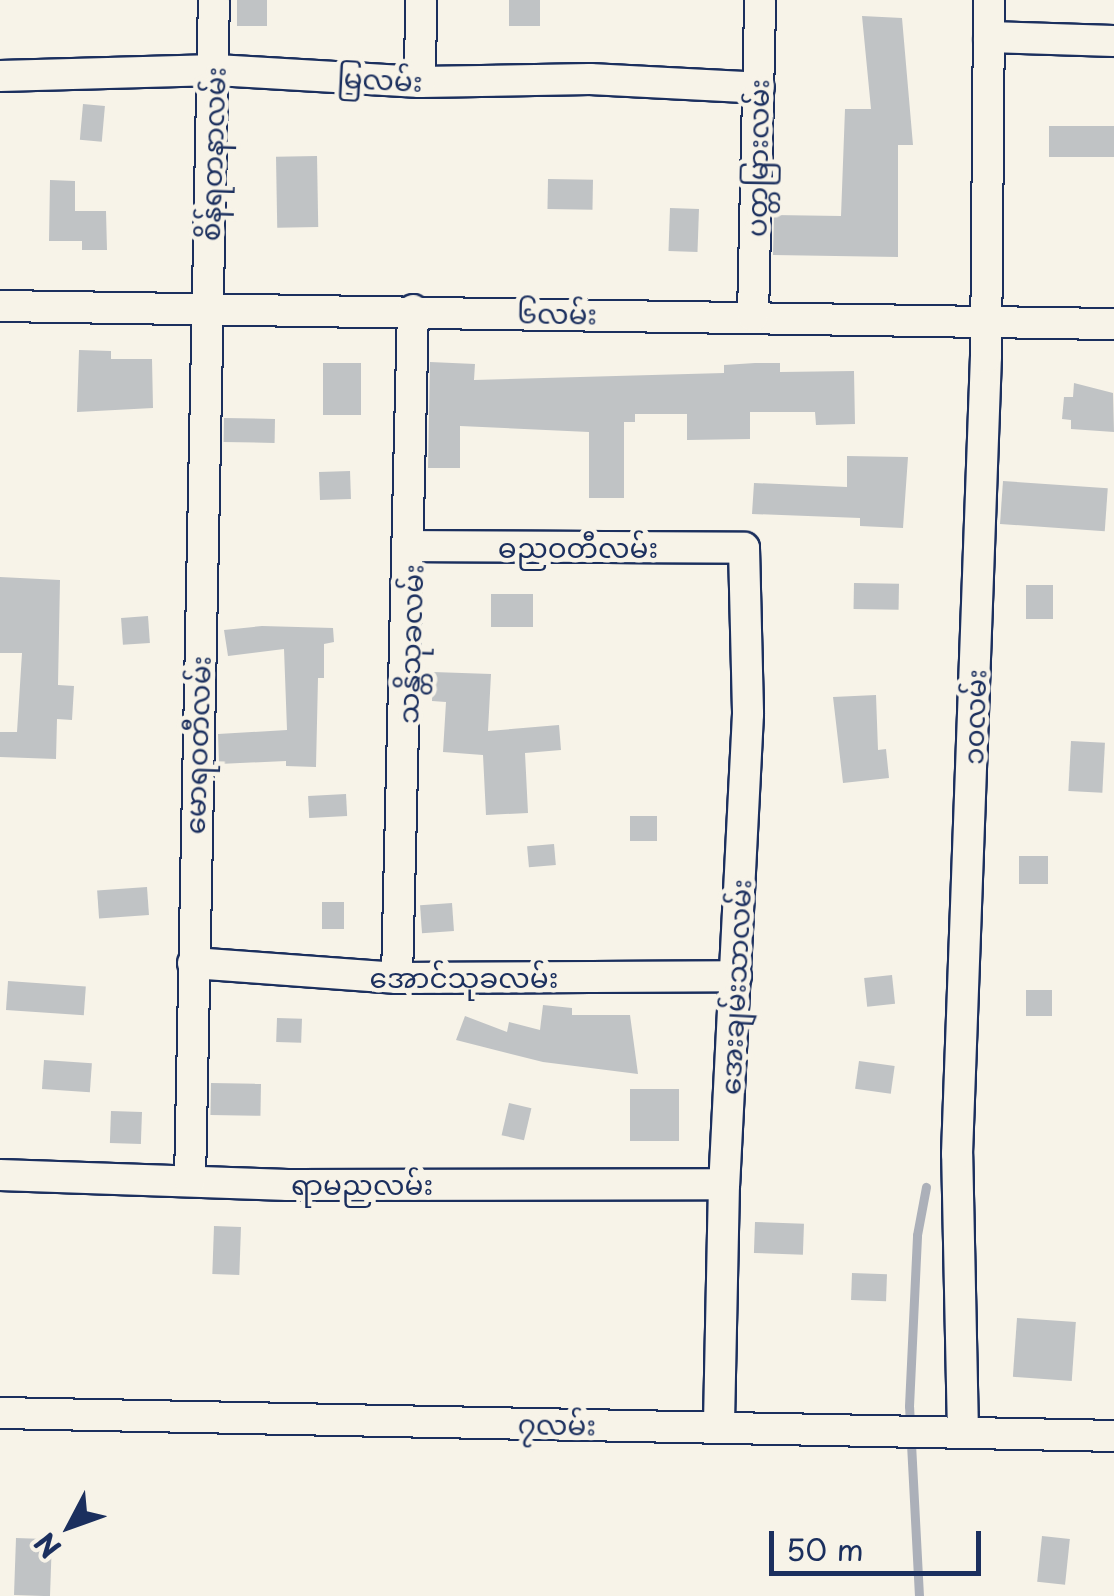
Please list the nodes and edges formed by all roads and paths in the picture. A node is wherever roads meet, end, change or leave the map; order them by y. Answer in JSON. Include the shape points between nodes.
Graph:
{"nodes":[{"id":1,"x":214,"y":0,"type":"edge"},
{"id":2,"x":421,"y":0,"type":"edge"},
{"id":3,"x":760,"y":0,"type":"edge"},
{"id":4,"x":989,"y":0,"type":"edge"},
{"id":5,"x":989,"y":36,"type":"junction"},
{"id":6,"x":1114,"y":41,"type":"edge"},
{"id":7,"x":216,"y":70,"type":"junction"},
{"id":8,"x":0,"y":76,"type":"edge"},
{"id":9,"x":420,"y":82,"type":"junction"},
{"id":10,"x":759,"y":88,"type":"junction"},
{"id":11,"x":0,"y":306,"type":"edge"},
{"id":12,"x":206,"y":308,"type":"junction"},
{"id":13,"x":413,"y":310,"type":"junction"},
{"id":14,"x":753,"y":316,"type":"junction"},
{"id":15,"x":984,"y":321,"type":"junction"},
{"id":16,"x":1114,"y":324,"type":"edge"},
{"id":17,"x":412,"y":546,"type":"junction"},
{"id":18,"x":744,"y":548,"type":"joint"},
{"id":19,"x":192,"y":963,"type":"junction"},
{"id":20,"x":736,"y":976,"type":"junction"},
{"id":21,"x":398,"y":978,"type":"junction"},
{"id":22,"x":0,"y":1175,"type":"edge"},
{"id":23,"x":190,"y":1182,"type":"junction"},
{"id":24,"x":724,"y":1184,"type":"junction"},
{"id":25,"x":0,"y":1413,"type":"edge"},
{"id":26,"x":720,"y":1427,"type":"junction"},
{"id":27,"x":0,"y":1431,"type":"edge"},
{"id":28,"x":963,"y":1434,"type":"junction"},
{"id":29,"x":1114,"y":1436,"type":"edge"}],
"edges":[{"from":1,"to":7,"type":"street","name":"စိန်ရတနာလမ်း"},
{"from":2,"to":9,"type":"street"},
{"from":3,"to":10,"type":"street","name":"ပတ္တမြားလမ်း"},
{"from":4,"to":5,"type":"street","name":"၁၀လမ်း"},
{"from":5,"to":6,"type":"street"},
{"from":5,"to":15,"type":"street","name":"၁၀လမ်း"},
{"from":7,"to":8,"type":"street","name":"မြလမ်း"},
{"from":7,"to":9,"type":"street","name":"မြလမ်း"},
{"from":7,"to":12,"type":"street","name":"စိန်ရတနာလမ်း"},
{"from":9,"to":10,"type":"street","name":"မြလမ်း","via":[[590,79]]},
{"from":10,"to":14,"type":"street","name":"ပတ္တမြားလမ်း"},
{"from":11,"to":12,"type":"street","name":"၆လမ်း"},
{"from":12,"to":13,"type":"street","name":"၆လမ်း"},
{"from":12,"to":19,"type":"street","name":"မောရဝတီလမ်း"},
{"from":13,"to":14,"type":"street","name":"၆လမ်း"},
{"from":13,"to":17,"type":"street","name":"သန္တိသုခလမ်း"},
{"from":14,"to":15,"type":"street","name":"၆လမ်း"},
{"from":15,"to":16,"type":"street","name":"၆လမ်း"},
{"from":15,"to":28,"type":"street","name":"၁၀လမ်း","via":[[956,1154]]},
{"from":17,"to":18,"type":"street","name":"ဓညဝတီလမ်း"},
{"from":17,"to":21,"type":"street","name":"သန္တိသုခလမ်း"},
{"from":18,"to":20,"type":"street","name":"အေးချမ်းသာလမ်း","via":[[748,714]]},
{"from":19,"to":21,"type":"street","name":"အောင်သုခလမ်း"},
{"from":19,"to":23,"type":"street","name":"မောရဝတီလမ်း"},
{"from":20,"to":21,"type":"street","name":"အောင်သုခလမ်း"},
{"from":20,"to":24,"type":"street","name":"အေးချမ်းသာလမ်း"},
{"from":22,"to":23,"type":"street","name":"ရာမညလမ်း"},
{"from":23,"to":24,"type":"street","name":"ရာမညလမ်း"},
{"from":24,"to":26,"type":"street","name":"အေးချမ်းသာလမ်း"},
{"from":25,"to":26,"type":"street","name":"၇လမ်း"},
{"from":25,"to":27,"type":"street"},
{"from":26,"to":28,"type":"street","name":"၇လမ်း"},
{"from":28,"to":29,"type":"street","name":"၇လမ်း"}]}
